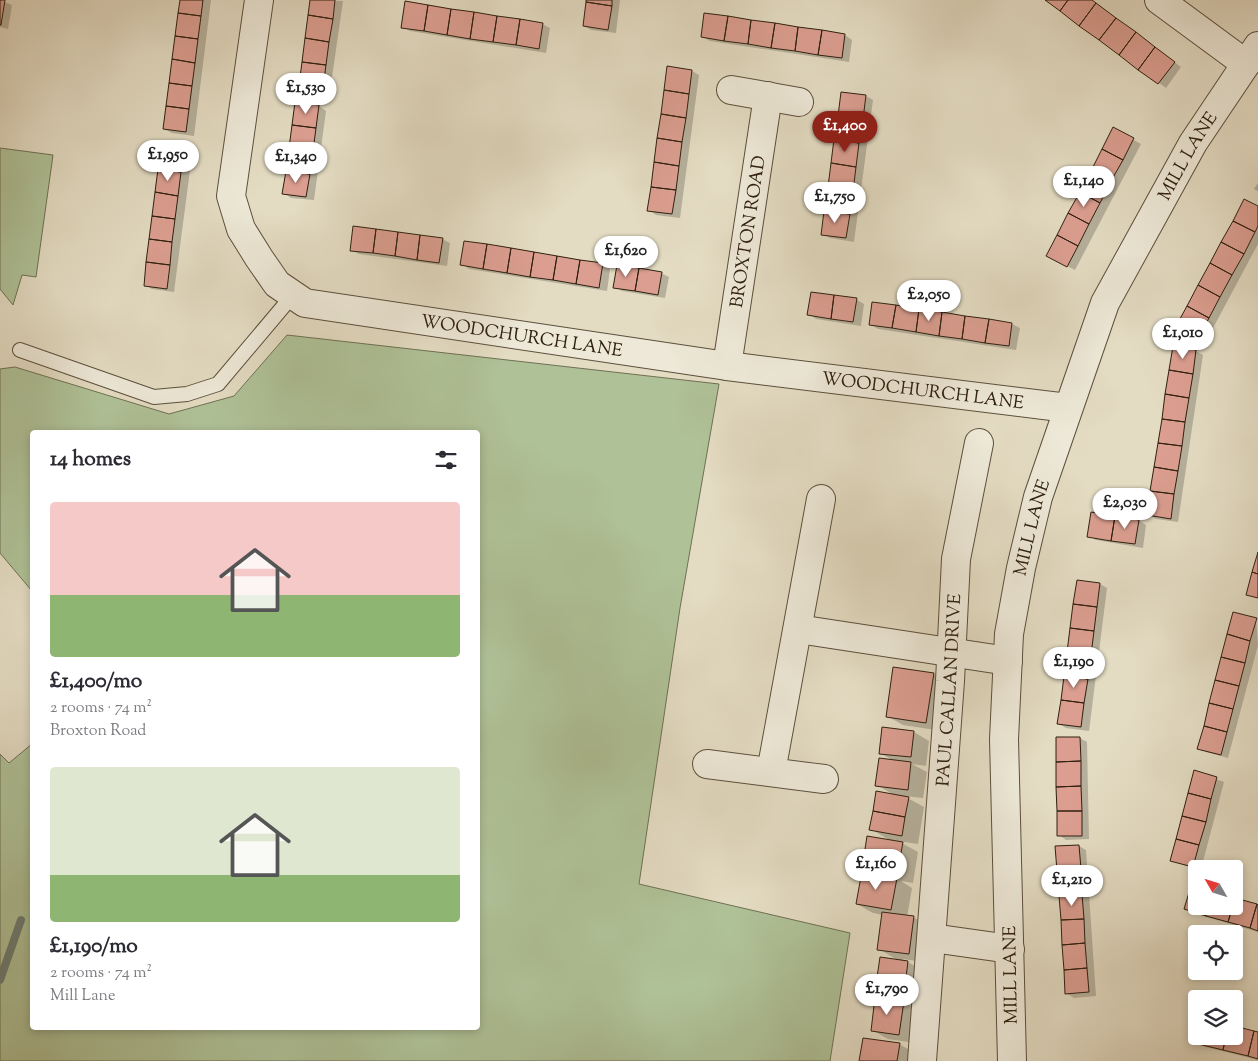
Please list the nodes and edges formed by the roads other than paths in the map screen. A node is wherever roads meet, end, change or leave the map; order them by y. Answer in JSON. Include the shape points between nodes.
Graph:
{"nodes":[{"id":1,"x":259,"y":0,"type":"edge"},
{"id":2,"x":1159,"y":0,"type":"edge"},
{"id":3,"x":1252,"y":55,"type":"edge"},
{"id":4,"x":731,"y":90,"type":"dead end"},
{"id":5,"x":768,"y":96,"type":"junction"},
{"id":6,"x":799,"y":102,"type":"dead end"},
{"id":7,"x":294,"y":295,"type":"junction"},
{"id":8,"x":20,"y":350,"type":"dead end"},
{"id":9,"x":727,"y":366,"type":"junction"},
{"id":10,"x":1068,"y":408,"type":"junction"},
{"id":11,"x":979,"y":443,"type":"dead end"},
{"id":12,"x":821,"y":499,"type":"dead end"},
{"id":13,"x":798,"y":629,"type":"junction"},
{"id":14,"x":951,"y":652,"type":"junction"},
{"id":15,"x":1008,"y":661,"type":"junction"},
{"id":16,"x":707,"y":764,"type":"dead end"},
{"id":17,"x":771,"y":772,"type":"junction"},
{"id":18,"x":824,"y":779,"type":"dead end"},
{"id":19,"x":932,"y":938,"type":"junction"},
{"id":20,"x":1010,"y":949,"type":"junction"},
{"id":21,"x":922,"y":1061,"type":"edge"},
{"id":22,"x":1012,"y":1061,"type":"edge"}],
"edges":[{"from":1,"to":7,"type":"street","name":"WOODCHURCH LANE","via":[[231,196],[241,229],[259,258],[277,284]]},
{"from":2,"to":3,"type":"street"},
{"from":3,"to":10,"type":"street","name":"MILL LANE","via":[[1193,143],[1105,303]]},
{"from":4,"to":5,"type":"street"},
{"from":5,"to":6,"type":"street"},
{"from":5,"to":9,"type":"street","name":"BROXTON ROAD"},
{"from":7,"to":8,"type":"lane","via":[[218,384],[187,394],[154,397]]},
{"from":7,"to":9,"type":"street","name":"WOODCHURCH LANE","via":[[305,303]]},
{"from":9,"to":10,"type":"street","name":"WOODCHURCH LANE"},
{"from":10,"to":15,"type":"street","name":"MILL LANE","via":[[1038,497],[1025,551],[1009,634]]},
{"from":11,"to":14,"type":"street","name":"PAUL CALLAN DRIVE","via":[[956,559]]},
{"from":12,"to":13,"type":"street"},
{"from":13,"to":14,"type":"street"},
{"from":13,"to":17,"type":"street"},
{"from":14,"to":15,"type":"street"},
{"from":14,"to":19,"type":"street","name":"PAUL CALLAN DRIVE"},
{"from":15,"to":20,"type":"street","name":"MILL LANE","via":[[1004,740]]},
{"from":16,"to":17,"type":"street"},
{"from":17,"to":18,"type":"street"},
{"from":19,"to":20,"type":"street"},
{"from":19,"to":21,"type":"street","name":"PAUL CALLAN DRIVE"},
{"from":20,"to":22,"type":"street","name":"MILL LANE"}]}
